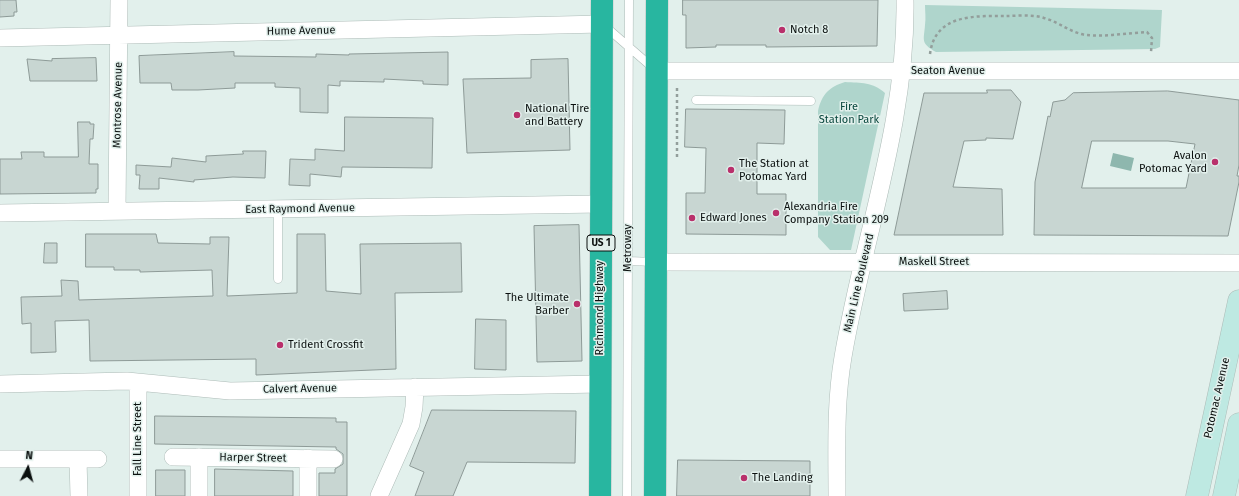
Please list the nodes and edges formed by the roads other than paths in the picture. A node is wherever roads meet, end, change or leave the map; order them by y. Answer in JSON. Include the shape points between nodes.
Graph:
{"nodes":[{"id":1,"x":119,"y":0,"type":"edge"},
{"id":2,"x":602,"y":0,"type":"edge"},
{"id":3,"x":629,"y":0,"type":"edge"},
{"id":4,"x":657,"y":0,"type":"edge"},
{"id":5,"x":905,"y":0,"type":"edge"},
{"id":6,"x":602,"y":24,"type":"junction"},
{"id":7,"x":119,"y":36,"type":"junction"},
{"id":8,"x":0,"y":38,"type":"edge"},
{"id":9,"x":629,"y":48,"type":"junction"},
{"id":10,"x":667,"y":71,"type":"junction"},
{"id":11,"x":1239,"y":71,"type":"edge"},
{"id":12,"x":902,"y":72,"type":"junction"},
{"id":13,"x":696,"y":100,"type":"dead end"},
{"id":14,"x":811,"y":101,"type":"dead end"},
{"id":15,"x":601,"y":204,"type":"junction"},
{"id":16,"x":278,"y":209,"type":"junction"},
{"id":17,"x":117,"y":211,"type":"junction"},
{"id":18,"x":0,"y":213,"type":"edge"},
{"id":19,"x":628,"y":262,"type":"junction"},
{"id":20,"x":656,"y":262,"type":"junction"},
{"id":21,"x":864,"y":262,"type":"junction"},
{"id":22,"x":1239,"y":263,"type":"edge"},
{"id":23,"x":278,"y":279,"type":"dead end"},
{"id":24,"x":1239,"y":301,"type":"edge"},
{"id":25,"x":138,"y":382,"type":"junction"},
{"id":26,"x":0,"y":384,"type":"edge"},
{"id":27,"x":600,"y":384,"type":"junction"},
{"id":28,"x":415,"y":387,"type":"junction"},
{"id":29,"x":1239,"y":424,"type":"edge"},
{"id":30,"x":172,"y":457,"type":"dead end"},
{"id":31,"x":199,"y":457,"type":"junction"},
{"id":32,"x":308,"y":458,"type":"junction"},
{"id":33,"x":0,"y":459,"type":"edge"},
{"id":34,"x":78,"y":459,"type":"junction"},
{"id":35,"x":98,"y":459,"type":"dead end"},
{"id":36,"x":334,"y":459,"type":"dead end"},
{"id":37,"x":78,"y":496,"type":"edge"},
{"id":38,"x":138,"y":496,"type":"edge"},
{"id":39,"x":199,"y":496,"type":"edge"},
{"id":40,"x":308,"y":496,"type":"edge"},
{"id":41,"x":379,"y":496,"type":"edge"},
{"id":42,"x":600,"y":496,"type":"edge"},
{"id":43,"x":627,"y":496,"type":"edge"},
{"id":44,"x":655,"y":496,"type":"edge"},
{"id":45,"x":837,"y":496,"type":"edge"},
{"id":46,"x":1197,"y":496,"type":"edge"},
{"id":47,"x":1224,"y":496,"type":"edge"}],
"edges":[{"from":1,"to":7,"type":"street","name":"Montrose Avenue"},
{"from":2,"to":6,"type":"highway","name":"Richmond Highway","number":"US 1"},
{"from":3,"to":9,"type":"lane","name":"Metroway"},
{"from":4,"to":10,"type":"highway"},
{"from":5,"to":12,"type":"street","name":"Main Line Boulevard"},
{"from":6,"to":7,"type":"street","name":"Hume Avenue"},
{"from":6,"to":9,"type":"lane"},
{"from":6,"to":15,"type":"highway","name":"Richmond Highway","number":"US 1"},
{"from":7,"to":8,"type":"street","name":"Hume Avenue"},
{"from":7,"to":17,"type":"street","name":"Montrose Avenue"},
{"from":9,"to":10,"type":"lane"},
{"from":9,"to":19,"type":"lane","name":"Metroway"},
{"from":10,"to":12,"type":"street","name":"Seaton Avenue"},
{"from":10,"to":20,"type":"highway"},
{"from":11,"to":12,"type":"street","name":"Seaton Avenue"},
{"from":12,"to":21,"type":"street","name":"Main Line Boulevard","via":[[896,119]]},
{"from":13,"to":14,"type":"lane"},
{"from":15,"to":16,"type":"street","name":"East Raymond Avenue"},
{"from":15,"to":27,"type":"highway","name":"Richmond Highway","number":"US 1"},
{"from":16,"to":17,"type":"street","name":"East Raymond Avenue"},
{"from":16,"to":23,"type":"lane"},
{"from":17,"to":18,"type":"street","name":"East Raymond Avenue"},
{"from":19,"to":20,"type":"lane","name":"Maskell Street"},
{"from":19,"to":43,"type":"lane","name":"Metroway"},
{"from":20,"to":21,"type":"street","name":"Maskell Street"},
{"from":20,"to":44,"type":"highway"},
{"from":21,"to":22,"type":"street","name":"Maskell Street"},
{"from":21,"to":45,"type":"street","name":"Main Line Boulevard","via":[[847,332],[840,375]]},
{"from":24,"to":46,"type":"street","name":"Potomac Avenue"},
{"from":25,"to":26,"type":"street","name":"Calvert Avenue"},
{"from":25,"to":28,"type":"street","name":"Calvert Avenue","via":[[230,391]]},
{"from":25,"to":38,"type":"street","name":"Fall Line Street"},
{"from":27,"to":28,"type":"street","name":"Calvert Avenue"},
{"from":27,"to":42,"type":"highway","name":"Richmond Highway","number":"US 1"},
{"from":28,"to":41,"type":"street","via":[[411,424]]},
{"from":29,"to":47,"type":"street"},
{"from":30,"to":31,"type":"street","name":"Harper Street"},
{"from":31,"to":32,"type":"street","name":"Harper Street"},
{"from":31,"to":39,"type":"street"},
{"from":32,"to":36,"type":"street","name":"Harper Street"},
{"from":32,"to":40,"type":"street"},
{"from":33,"to":34,"type":"street"},
{"from":34,"to":35,"type":"street"},
{"from":34,"to":37,"type":"street"}]}
